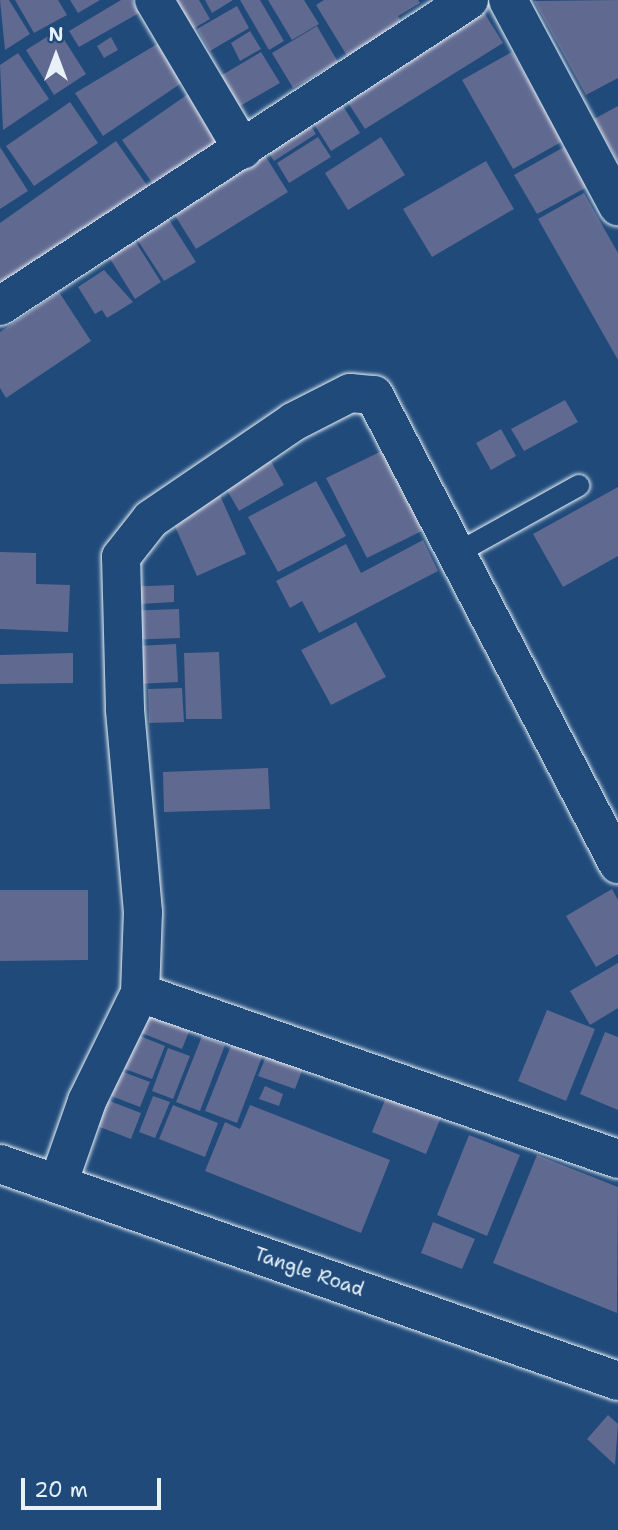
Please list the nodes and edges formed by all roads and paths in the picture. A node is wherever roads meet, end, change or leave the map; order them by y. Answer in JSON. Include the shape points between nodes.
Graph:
{"nodes":[{"id":1,"x":154,"y":0,"type":"edge"},
{"id":2,"x":469,"y":0,"type":"edge"},
{"id":3,"x":508,"y":0,"type":"edge"},
{"id":4,"x":243,"y":150,"type":"junction"},
{"id":5,"x":618,"y":206,"type":"edge"},
{"id":6,"x":0,"y":306,"type":"edge"},
{"id":7,"x":578,"y":485,"type":"dead end"},
{"id":8,"x":456,"y":553,"type":"junction"},
{"id":9,"x":618,"y":864,"type":"edge"},
{"id":10,"x":139,"y":993,"type":"junction"},
{"id":11,"x":618,"y":1159,"type":"edge"},
{"id":12,"x":0,"y":1164,"type":"edge"},
{"id":13,"x":58,"y":1184,"type":"junction"},
{"id":14,"x":618,"y":1381,"type":"edge"}],
"edges":[{"from":1,"to":4,"type":"street"},
{"from":2,"to":4,"type":"street"},
{"from":3,"to":5,"type":"street"},
{"from":4,"to":6,"type":"street"},
{"from":7,"to":8,"type":"lane"},
{"from":8,"to":9,"type":"street"},
{"from":8,"to":10,"type":"street","via":[[381,405],[362,391],[293,422],[177,501],[151,519],[121,557],[124,709],[143,912]]},
{"from":10,"to":11,"type":"street"},
{"from":10,"to":13,"type":"street","via":[[87,1101]]},
{"from":12,"to":13,"type":"street","name":"Tangle Road"},
{"from":13,"to":14,"type":"street","name":"Tangle Road"}]}
